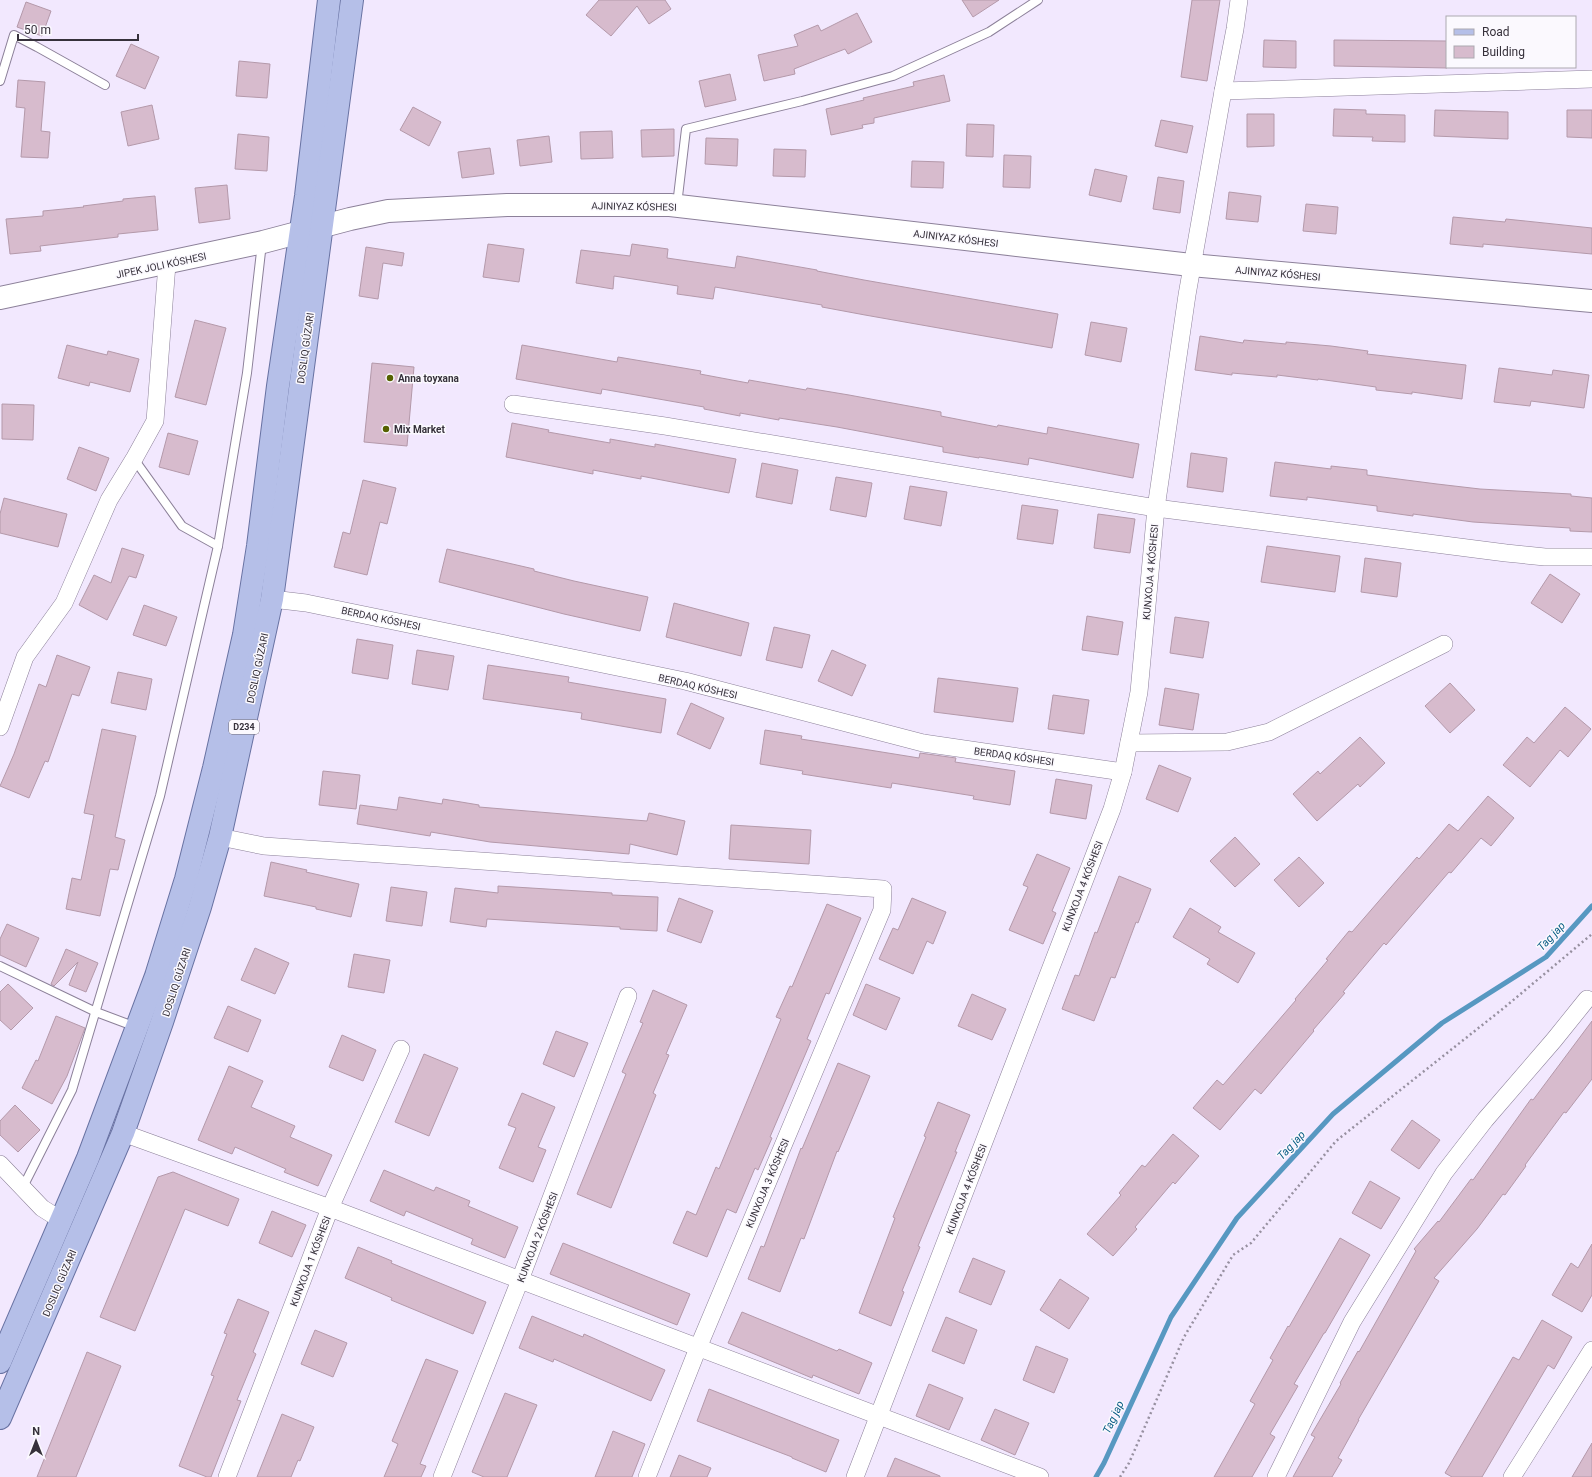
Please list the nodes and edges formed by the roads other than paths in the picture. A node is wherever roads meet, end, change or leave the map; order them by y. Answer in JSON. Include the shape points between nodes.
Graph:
{"nodes":[{"id":1,"x":329,"y":0,"type":"edge"},
{"id":2,"x":352,"y":0,"type":"edge"},
{"id":3,"x":1038,"y":0,"type":"edge"},
{"id":4,"x":1239,"y":0,"type":"edge"},
{"id":5,"x":1592,"y":79,"type":"edge"},
{"id":6,"x":0,"y":81,"type":"edge"},
{"id":7,"x":105,"y":85,"type":"dead end"},
{"id":8,"x":1223,"y":91,"type":"junction"},
{"id":9,"x":677,"y":206,"type":"junction"},
{"id":10,"x":322,"y":227,"type":"junction"},
{"id":11,"x":299,"y":232,"type":"junction"},
{"id":12,"x":262,"y":242,"type":"junction"},
{"id":13,"x":167,"y":264,"type":"junction"},
{"id":14,"x":1191,"y":265,"type":"junction"},
{"id":15,"x":0,"y":298,"type":"edge"},
{"id":16,"x":1592,"y":301,"type":"edge"},
{"id":17,"x":513,"y":404,"type":"dead end"},
{"id":18,"x":134,"y":459,"type":"junction"},
{"id":19,"x":1156,"y":508,"type":"junction"},
{"id":20,"x":218,"y":546,"type":"junction"},
{"id":21,"x":1592,"y":556,"type":"edge"},
{"id":22,"x":272,"y":598,"type":"junction"},
{"id":23,"x":1444,"y":644,"type":"dead end"},
{"id":24,"x":0,"y":727,"type":"edge"},
{"id":25,"x":1129,"y":743,"type":"junction"},
{"id":26,"x":1123,"y":772,"type":"junction"},
{"id":27,"x":220,"y":837,"type":"junction"},
{"id":28,"x":0,"y":966,"type":"edge"},
{"id":29,"x":628,"y":996,"type":"dead end"},
{"id":30,"x":1587,"y":998,"type":"dead end"},
{"id":31,"x":96,"y":1012,"type":"junction"},
{"id":32,"x":137,"y":1027,"type":"junction"},
{"id":33,"x":401,"y":1049,"type":"dead end"},
{"id":34,"x":123,"y":1133,"type":"junction"},
{"id":35,"x":0,"y":1164,"type":"edge"},
{"id":36,"x":23,"y":1187,"type":"junction"},
{"id":37,"x":330,"y":1208,"type":"junction"},
{"id":38,"x":61,"y":1220,"type":"junction"},
{"id":39,"x":520,"y":1280,"type":"junction"},
{"id":40,"x":698,"y":1348,"type":"junction"},
{"id":41,"x":1592,"y":1350,"type":"edge"},
{"id":42,"x":0,"y":1362,"type":"edge"},
{"id":43,"x":878,"y":1416,"type":"junction"},
{"id":44,"x":0,"y":1418,"type":"edge"},
{"id":45,"x":227,"y":1477,"type":"edge"},
{"id":46,"x":442,"y":1477,"type":"edge"},
{"id":47,"x":647,"y":1477,"type":"edge"},
{"id":48,"x":855,"y":1477,"type":"edge"},
{"id":49,"x":1040,"y":1477,"type":"edge"},
{"id":50,"x":1276,"y":1477,"type":"edge"},
{"id":51,"x":1512,"y":1477,"type":"edge"}],
"edges":[{"from":1,"to":11,"type":"main road","number":"D234","via":[[306,196]]},
{"from":2,"to":10,"type":"main road","number":"D234"},
{"from":3,"to":9,"type":"lane","via":[[988,32],[893,76],[686,129]]},
{"from":4,"to":8,"type":"street","name":"KUNXOJA 4 KÓSHESI"},
{"from":5,"to":8,"type":"street"},
{"from":6,"to":7,"type":"lane","via":[[14,35]]},
{"from":8,"to":14,"type":"street","name":"KUNXOJA 4 KÓSHESI"},
{"from":9,"to":10,"type":"street","name":"AJINIYAZ KÓSHESI","via":[[507,205],[388,211]]},
{"from":9,"to":14,"type":"street","name":"AJINIYAZ KÓSHESI"},
{"from":10,"to":11,"type":"street","name":"AJINIYAZ KÓSHESI"},
{"from":10,"to":22,"type":"main road","number":"D234"},
{"from":11,"to":12,"type":"street","name":"AJINIYAZ KÓSHESI"},
{"from":11,"to":32,"type":"main road","number":"D234","via":[[244,635],[186,879],[156,976]]},
{"from":12,"to":13,"type":"street","name":"AJINIYAZ KÓSHESI"},
{"from":12,"to":20,"type":"lane","via":[[247,373]]},
{"from":13,"to":15,"type":"street","name":"AJINIYAZ KÓSHESI"},
{"from":13,"to":18,"type":"street","via":[[155,421]]},
{"from":14,"to":16,"type":"street","name":"AJINIYAZ KÓSHESI"},
{"from":14,"to":19,"type":"street","name":"KUNXOJA 4 KÓSHESI"},
{"from":17,"to":19,"type":"street","via":[[665,426]]},
{"from":18,"to":20,"type":"lane","via":[[182,526]]},
{"from":18,"to":24,"type":"street","via":[[109,500],[64,603],[25,657]]},
{"from":19,"to":21,"type":"street","via":[[1506,553],[1545,557]]},
{"from":19,"to":25,"type":"street","name":"KUNXOJA 4 KÓSHESI","via":[[1139,692]]},
{"from":20,"to":31,"type":"lane","via":[[160,796]]},
{"from":22,"to":26,"type":"street","name":"BERDAQ KÓSHESI","via":[[685,682],[923,743]]},
{"from":22,"to":27,"type":"main road","number":"D234"},
{"from":23,"to":25,"type":"street","via":[[1269,732],[1227,742]]},
{"from":25,"to":26,"type":"street","name":"KUNXOJA 4 KÓSHESI"},
{"from":26,"to":43,"type":"street","name":"KUNXOJA 4 KÓSHESI","via":[[1112,809]]},
{"from":27,"to":34,"type":"main road","number":"D234","via":[[200,907]]},
{"from":27,"to":40,"type":"street","name":"KUNXOJA 3 KÓSHESI","via":[[264,846],[883,889],[882,910]]},
{"from":28,"to":31,"type":"lane"},
{"from":29,"to":39,"type":"street","name":"KUNXOJA 2 KÓSHESI"},
{"from":30,"to":50,"type":"street","via":[[1444,1173],[1352,1322]]},
{"from":31,"to":32,"type":"lane"},
{"from":31,"to":36,"type":"lane","via":[[72,1090]]},
{"from":32,"to":38,"type":"main road","number":"D234","via":[[88,1158]]},
{"from":33,"to":37,"type":"street","name":"KUNXOJA 1 KÓSHESI"},
{"from":34,"to":37,"type":"street"},
{"from":34,"to":44,"type":"main road","number":"D234"},
{"from":35,"to":36,"type":"street"},
{"from":36,"to":38,"type":"street","via":[[42,1208]]},
{"from":37,"to":39,"type":"street"},
{"from":37,"to":45,"type":"street","name":"KUNXOJA 1 KÓSHESI"},
{"from":38,"to":42,"type":"main road","number":"D234"},
{"from":39,"to":40,"type":"street"},
{"from":39,"to":46,"type":"street","name":"KUNXOJA 2 KÓSHESI"},
{"from":40,"to":43,"type":"street"},
{"from":40,"to":47,"type":"street","name":"KUNXOJA 3 KÓSHESI"},
{"from":41,"to":51,"type":"street"},
{"from":43,"to":48,"type":"street","name":"KUNXOJA 4 KÓSHESI"},
{"from":43,"to":49,"type":"street"}]}
